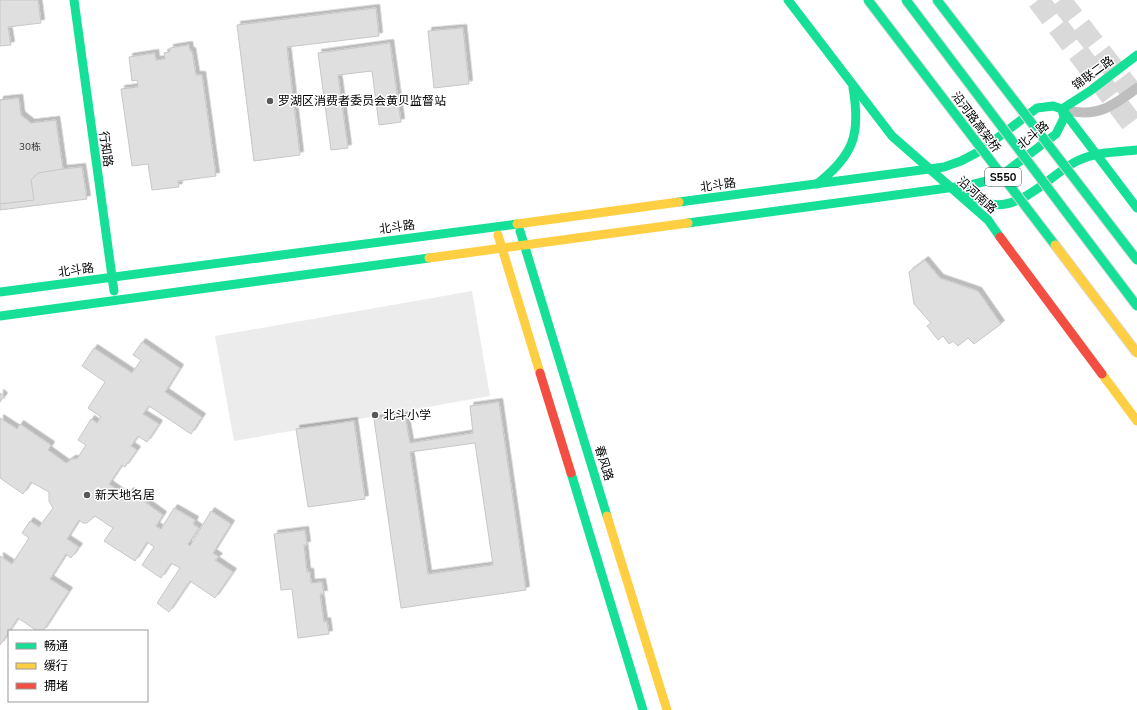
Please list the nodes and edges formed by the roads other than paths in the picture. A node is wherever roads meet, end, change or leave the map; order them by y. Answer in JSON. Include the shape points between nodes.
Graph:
{"nodes":[{"id":1,"x":74,"y":0,"type":"edge"},
{"id":2,"x":788,"y":0,"type":"edge"},
{"id":3,"x":868,"y":0,"type":"edge"},
{"id":4,"x":906,"y":0,"type":"edge"},
{"id":5,"x":937,"y":0,"type":"edge"},
{"id":6,"x":1137,"y":55,"type":"edge"},
{"id":7,"x":853,"y":86,"type":"junction"},
{"id":8,"x":1137,"y":88,"type":"edge"},
{"id":9,"x":1062,"y":109,"type":"junction"},
{"id":10,"x":1137,"y":150,"type":"edge"},
{"id":11,"x":1098,"y":154,"type":"junction"},
{"id":12,"x":944,"y":166,"type":"junction"},
{"id":13,"x":929,"y":169,"type":"junction"},
{"id":14,"x":817,"y":184,"type":"junction"},
{"id":15,"x":955,"y":187,"type":"junction"},
{"id":16,"x":1137,"y":208,"type":"edge"},
{"id":17,"x":518,"y":223,"type":"junction"},
{"id":18,"x":495,"y":226,"type":"junction"},
{"id":19,"x":524,"y":245,"type":"junction"},
{"id":20,"x":502,"y":248,"type":"junction"},
{"id":21,"x":1137,"y":260,"type":"edge"},
{"id":22,"x":112,"y":277,"type":"junction"},
{"id":23,"x":0,"y":292,"type":"edge"},
{"id":24,"x":115,"y":300,"type":"junction"},
{"id":25,"x":1137,"y":306,"type":"edge"},
{"id":26,"x":0,"y":316,"type":"edge"},
{"id":27,"x":1137,"y":353,"type":"edge"},
{"id":28,"x":1137,"y":421,"type":"edge"},
{"id":29,"x":644,"y":710,"type":"edge"},
{"id":30,"x":667,"y":710,"type":"edge"}],
"edges":[{"from":1,"to":22,"type":"main road","name":"行知路"},
{"from":2,"to":7,"type":"main road","name":"沿河南路"},
{"from":3,"to":27,"type":"main road","name":"沿河路高架桥","number":"S550","bridge":true},
{"from":4,"to":25,"type":"main road","name":"沿河路高架桥","number":"S550","bridge":true},
{"from":5,"to":21,"type":"main road","bridge":true},
{"from":6,"to":9,"type":"main road","name":"锦联二路"},
{"from":7,"to":13,"type":"main road","name":"沿河南路","via":[[892,136]]},
{"from":7,"to":14,"type":"main road","via":[[857,126],[852,144],[845,160]]},
{"from":8,"to":9,"type":"lane","via":[[1112,106],[1090,114]]},
{"from":9,"to":11,"type":"main road"},
{"from":9,"to":12,"type":"main road","name":"北斗路","via":[[1053,106],[1037,108],[980,151]]},
{"from":9,"to":15,"type":"main road","name":"北斗路","via":[[1064,118],[1056,134],[1003,174],[987,181]]},
{"from":10,"to":11,"type":"main road"},
{"from":11,"to":15,"type":"main road","via":[[1075,162],[1023,198],[1008,204],[990,206]]},
{"from":11,"to":16,"type":"main road"},
{"from":12,"to":13,"type":"main road","name":"北斗路"},
{"from":12,"to":15,"type":"main road"},
{"from":13,"to":14,"type":"main road","name":"北斗路"},
{"from":13,"to":15,"type":"main road","name":"沿河南路"},
{"from":14,"to":17,"type":"main road","name":"北斗路"},
{"from":15,"to":19,"type":"main road","name":"北斗路"},
{"from":15,"to":28,"type":"main road","name":"沿河南路","via":[[988,220]]},
{"from":17,"to":18,"type":"main road","name":"北斗路"},
{"from":17,"to":19,"type":"main road","name":"春风路"},
{"from":18,"to":20,"type":"main road"},
{"from":18,"to":22,"type":"main road","name":"北斗路"},
{"from":19,"to":20,"type":"main road","name":"北斗路"},
{"from":19,"to":30,"type":"main road","name":"春风路"},
{"from":20,"to":24,"type":"main road","name":"北斗路"},
{"from":20,"to":29,"type":"main road"},
{"from":22,"to":23,"type":"main road","name":"北斗路"},
{"from":22,"to":24,"type":"main road","name":"行知路"},
{"from":24,"to":26,"type":"main road","name":"北斗路"}]}
